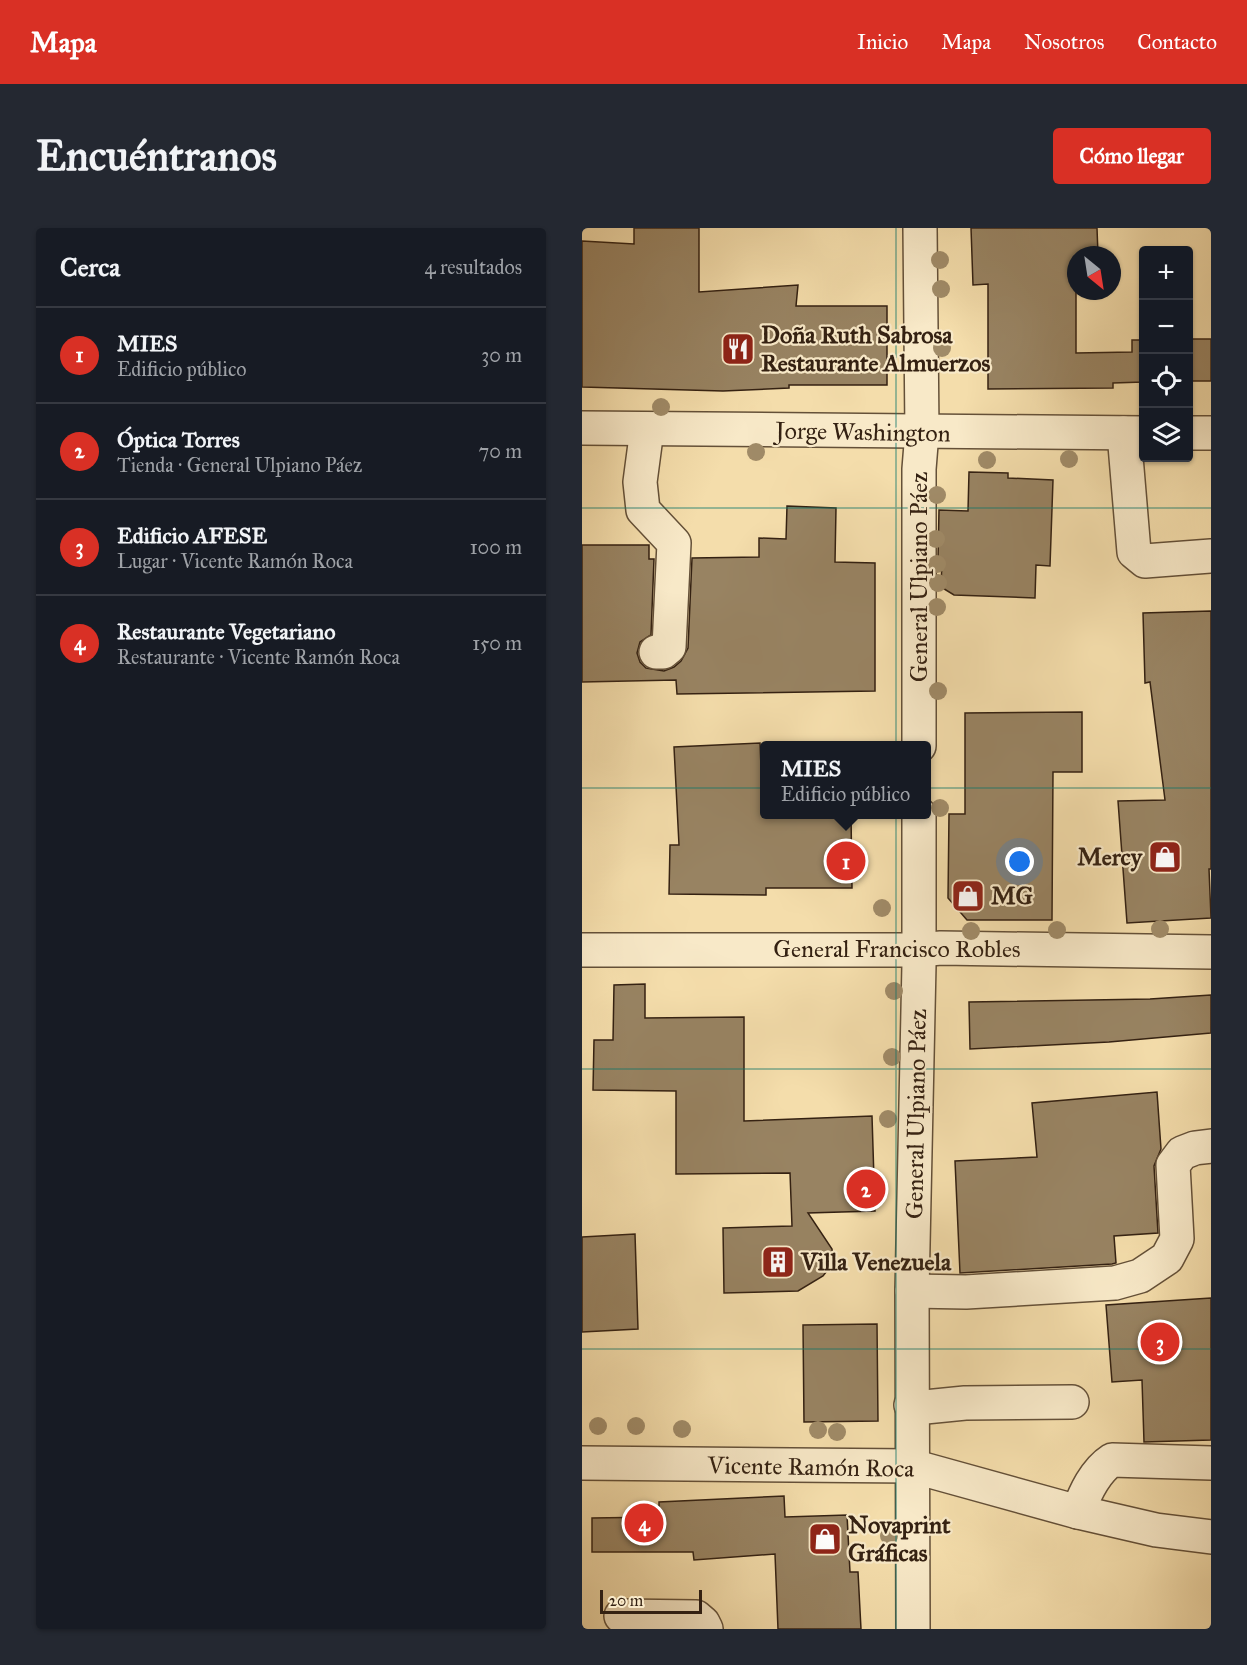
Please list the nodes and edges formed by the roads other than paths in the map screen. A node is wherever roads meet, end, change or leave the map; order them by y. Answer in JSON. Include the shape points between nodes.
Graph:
{"nodes":[{"id":1,"x":920,"y":228,"type":"edge"},
{"id":2,"x":582,"y":429,"type":"edge"},
{"id":3,"x":647,"y":429,"type":"junction"},
{"id":4,"x":922,"y":432,"type":"junction"},
{"id":5,"x":1134,"y":433,"type":"edge"},
{"id":6,"x":1193,"y":433,"type":"edge"},
{"id":7,"x":1211,"y":433,"type":"edge"},
{"id":8,"x":1211,"y":556,"type":"edge"},
{"id":9,"x":656,"y":652,"type":"dead end"},
{"id":10,"x":919,"y":741,"type":"edge"},
{"id":11,"x":919,"y":819,"type":"edge"},
{"id":12,"x":582,"y":950,"type":"edge"},
{"id":13,"x":918,"y":950,"type":"junction"},
{"id":14,"x":1211,"y":952,"type":"edge"},
{"id":15,"x":1211,"y":1146,"type":"edge"},
{"id":16,"x":912,"y":1291,"type":"junction"},
{"id":17,"x":1072,"y":1402,"type":"dead end"},
{"id":18,"x":911,"y":1406,"type":"junction"},
{"id":19,"x":582,"y":1463,"type":"edge"},
{"id":20,"x":1211,"y":1463,"type":"edge"},
{"id":21,"x":912,"y":1466,"type":"junction"},
{"id":22,"x":1078,"y":1512,"type":"junction"},
{"id":23,"x":1211,"y":1537,"type":"edge"},
{"id":24,"x":621,"y":1616,"type":"dead end"},
{"id":25,"x":706,"y":1629,"type":"edge"},
{"id":26,"x":913,"y":1629,"type":"edge"}],
"edges":[{"from":1,"to":4,"type":"street","name":"General Ulpiano Páez"},
{"from":2,"to":3,"type":"street","name":"Jorge Washington"},
{"from":3,"to":4,"type":"street","name":"Jorge Washington"},
{"from":3,"to":9,"type":"street","via":[[640,482],[643,510],[674,543],[669,647]]},
{"from":4,"to":5,"type":"street","name":"Jorge Washington"},
{"from":4,"to":10,"type":"street","name":"General Ulpiano Páez"},
{"from":5,"to":8,"type":"street","via":[[1134,552],[1145,561]]},
{"from":6,"to":7,"type":"street"},
{"from":11,"to":13,"type":"street","name":"General Ulpiano Páez"},
{"from":12,"to":13,"type":"street","name":"General Francisco Robles"},
{"from":13,"to":14,"type":"street","name":"General Francisco Robles"},
{"from":13,"to":16,"type":"street","name":"General Ulpiano Páez"},
{"from":15,"to":16,"type":"street","via":[[1182,1153],[1173,1165],[1177,1239],[1167,1258],[1140,1276],[1115,1283],[966,1292]]},
{"from":16,"to":18,"type":"street","name":"General Ulpiano Páez"},
{"from":17,"to":18,"type":"street"},
{"from":18,"to":21,"type":"street","name":"General Ulpiano Páez"},
{"from":19,"to":21,"type":"street","name":"Vicente Ramón Roca"},
{"from":20,"to":22,"type":"street","via":[[1112,1460],[1102,1467]]},
{"from":21,"to":22,"type":"street","name":"Vicente Ramón Roca"},
{"from":21,"to":26,"type":"street","name":"General Ulpiano Páez"},
{"from":22,"to":23,"type":"street","name":"Vicente Ramón Roca","via":[[1156,1530]]},
{"from":24,"to":25,"type":"street","via":[[696,1617]]}]}
